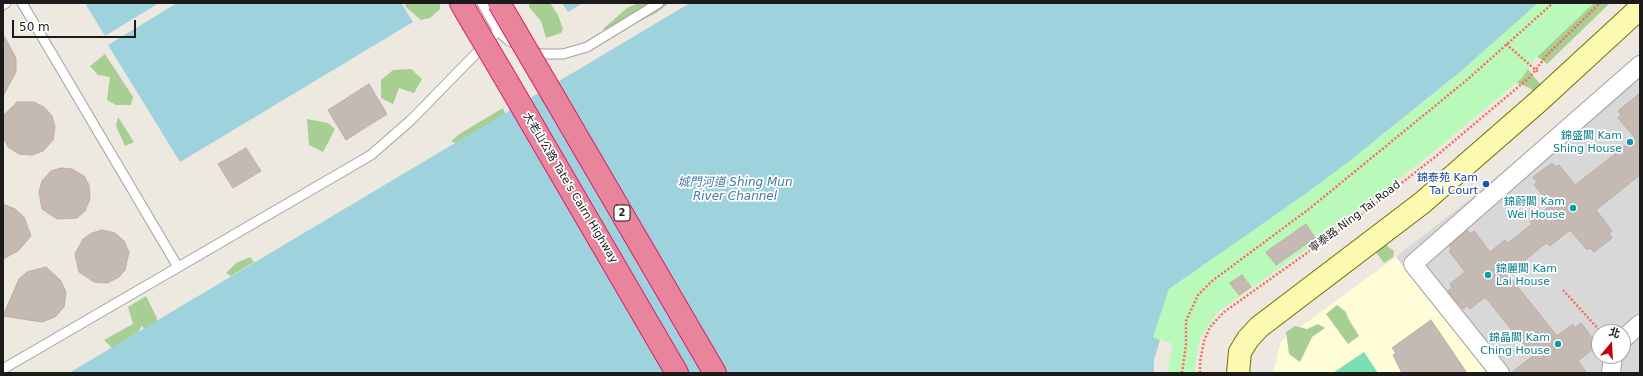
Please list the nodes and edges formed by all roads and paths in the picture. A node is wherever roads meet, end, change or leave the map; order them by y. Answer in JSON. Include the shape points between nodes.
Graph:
{"nodes":[{"id":1,"x":6,"y":3,"type":"edge"},
{"id":2,"x":22,"y":3,"type":"edge"},
{"id":3,"x":461,"y":3,"type":"edge"},
{"id":4,"x":482,"y":3,"type":"edge"},
{"id":5,"x":499,"y":3,"type":"edge"},
{"id":6,"x":659,"y":3,"type":"edge"},
{"id":7,"x":1552,"y":3,"type":"edge"},
{"id":8,"x":1600,"y":3,"type":"edge"},
{"id":9,"x":3,"y":4,"type":"edge"},
{"id":10,"x":1640,"y":8,"type":"edge"},
{"id":11,"x":498,"y":31,"type":"junction"},
{"id":12,"x":1506,"y":44,"type":"junction"},
{"id":13,"x":1640,"y":65,"type":"edge"},
{"id":14,"x":1535,"y":70,"type":"junction"},
{"id":15,"x":1538,"y":72,"type":"dead end"},
{"id":16,"x":178,"y":267,"type":"junction"},
{"id":17,"x":1563,"y":290,"type":"dead end"},
{"id":18,"x":1594,"y":324,"type":"edge"},
{"id":19,"x":1640,"y":324,"type":"edge"},
{"id":20,"x":652,"y":329,"type":"junction"},
{"id":21,"x":1631,"y":332,"type":"edge"},
{"id":22,"x":698,"y":343,"type":"junction"},
{"id":23,"x":3,"y":369,"type":"edge"},
{"id":24,"x":664,"y":373,"type":"edge"},
{"id":25,"x":677,"y":373,"type":"edge"},
{"id":26,"x":715,"y":373,"type":"edge"},
{"id":27,"x":722,"y":373,"type":"edge"},
{"id":28,"x":1182,"y":373,"type":"edge"},
{"id":29,"x":1200,"y":373,"type":"edge"},
{"id":30,"x":1238,"y":373,"type":"edge"},
{"id":31,"x":1500,"y":373,"type":"edge"}],
"edges":[{"from":1,"to":9,"type":"lane"},
{"from":2,"to":16,"type":"lane"},
{"from":3,"to":20,"type":"highway","name":"大老山公路 Tate's Cairn Highway","bridge":true},
{"from":4,"to":11,"type":"lane"},
{"from":5,"to":22,"type":"highway","number":"2","bridge":true},
{"from":6,"to":11,"type":"lane","via":[[587,47],[563,54],[540,54],[509,41]]},
{"from":7,"to":12,"type":"path"},
{"from":8,"to":14,"type":"path","name":"寧泰路 Ning Tai Road"},
{"from":10,"to":30,"type":"street","via":[[1422,203],[1259,327],[1240,352]]},
{"from":11,"to":16,"type":"lane","via":[[411,120],[371,155]]},
{"from":12,"to":14,"type":"path"},
{"from":12,"to":28,"type":"path","via":[[1309,208],[1203,290],[1190,308],[1186,321]]},
{"from":13,"to":31,"type":"street","via":[[1413,264]]},
{"from":14,"to":15,"type":"path"},
{"from":14,"to":29,"type":"path","name":"寧泰路 Ning Tai Road","via":[[1434,157],[1363,213],[1224,312],[1210,327],[1204,341]]},
{"from":16,"to":23,"type":"lane"},
{"from":17,"to":18,"type":"path"},
{"from":19,"to":21,"type":"street"},
{"from":20,"to":24,"type":"highway"},
{"from":20,"to":25,"type":"highway","name":"大老山公路 Tate's Cairn Highway"},
{"from":22,"to":26,"type":"highway","number":"2"},
{"from":22,"to":27,"type":"highway"}]}
